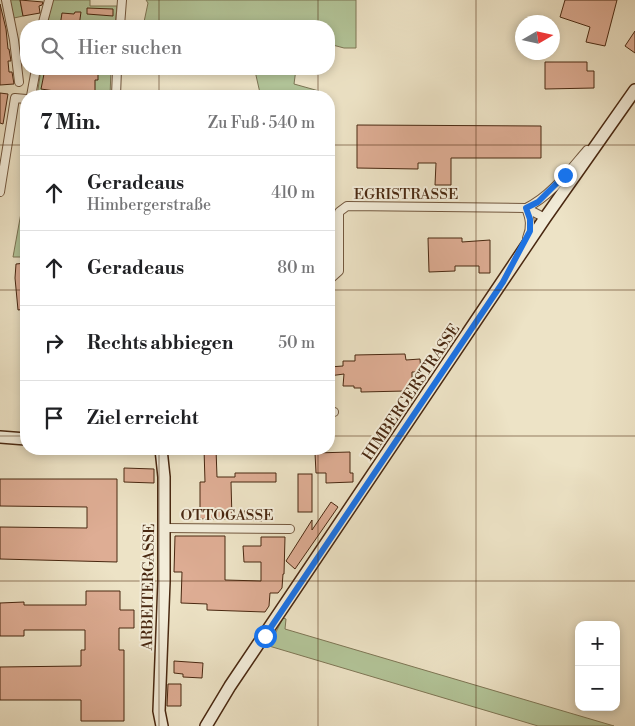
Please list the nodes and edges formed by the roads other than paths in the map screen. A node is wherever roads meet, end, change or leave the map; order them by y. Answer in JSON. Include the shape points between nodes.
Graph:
{"nodes":[{"id":1,"x":6,"y":0,"type":"edge"},
{"id":2,"x":49,"y":0,"type":"edge"},
{"id":3,"x":122,"y":0,"type":"edge"},
{"id":4,"x":44,"y":20,"type":"edge"},
{"id":5,"x":120,"y":20,"type":"edge"},
{"id":6,"x":35,"y":75,"type":"edge"},
{"id":7,"x":118,"y":75,"type":"edge"},
{"id":8,"x":19,"y":82,"type":"dead end"},
{"id":9,"x":31,"y":90,"type":"edge"},
{"id":10,"x":116,"y":90,"type":"edge"},
{"id":11,"x":635,"y":90,"type":"edge"},
{"id":12,"x":20,"y":98,"type":"edge"},
{"id":13,"x":615,"y":119,"type":"junction"},
{"id":14,"x":0,"y":192,"type":"edge"},
{"id":15,"x":526,"y":208,"type":"junction"},
{"id":16,"x":545,"y":218,"type":"junction"},
{"id":17,"x":335,"y":275,"type":"edge"},
{"id":18,"x":503,"y":282,"type":"junction"},
{"id":19,"x":0,"y":437,"type":"edge"},
{"id":20,"x":20,"y":439,"type":"edge"},
{"id":21,"x":162,"y":455,"type":"edge"},
{"id":22,"x":164,"y":528,"type":"junction"},
{"id":23,"x":290,"y":529,"type":"dead end"},
{"id":24,"x":214,"y":713,"type":"junction"},
{"id":25,"x":162,"y":726,"type":"edge"},
{"id":26,"x":206,"y":726,"type":"edge"},
{"id":27,"x":212,"y":726,"type":"edge"}],
"edges":[{"from":1,"to":8,"type":"street"},
{"from":2,"to":4,"type":"street"},
{"from":3,"to":5,"type":"street"},
{"from":6,"to":9,"type":"street"},
{"from":7,"to":10,"type":"street"},
{"from":11,"to":13,"type":"street","name":"HIMBERGERSTRASSE"},
{"from":12,"to":14,"type":"street","via":[[15,98]]},
{"from":13,"to":15,"type":"street","via":[[547,195]]},
{"from":13,"to":16,"type":"street","name":"HIMBERGERSTRASSE"},
{"from":15,"to":16,"type":"street","name":"EGRISTRASSE"},
{"from":15,"to":17,"type":"street","name":"EGRISTRASSE","via":[[347,206],[339,212],[339,271]]},
{"from":15,"to":18,"type":"street","via":[[530,231]]},
{"from":16,"to":18,"type":"street","name":"HIMBERGERSTRASSE"},
{"from":18,"to":24,"type":"street","name":"HIMBERGERSTRASSE"},
{"from":19,"to":20,"type":"street"},
{"from":21,"to":22,"type":"street","name":"ARBEITERGASSE"},
{"from":22,"to":23,"type":"street","name":"OTTOGASSE"},
{"from":22,"to":25,"type":"street","name":"ARBEITERGASSE","via":[[159,711]]},
{"from":24,"to":26,"type":"street","name":"HIMBERGERSTRASSE"},
{"from":24,"to":27,"type":"street","name":"HIMBERGERSTRASSE"}]}
